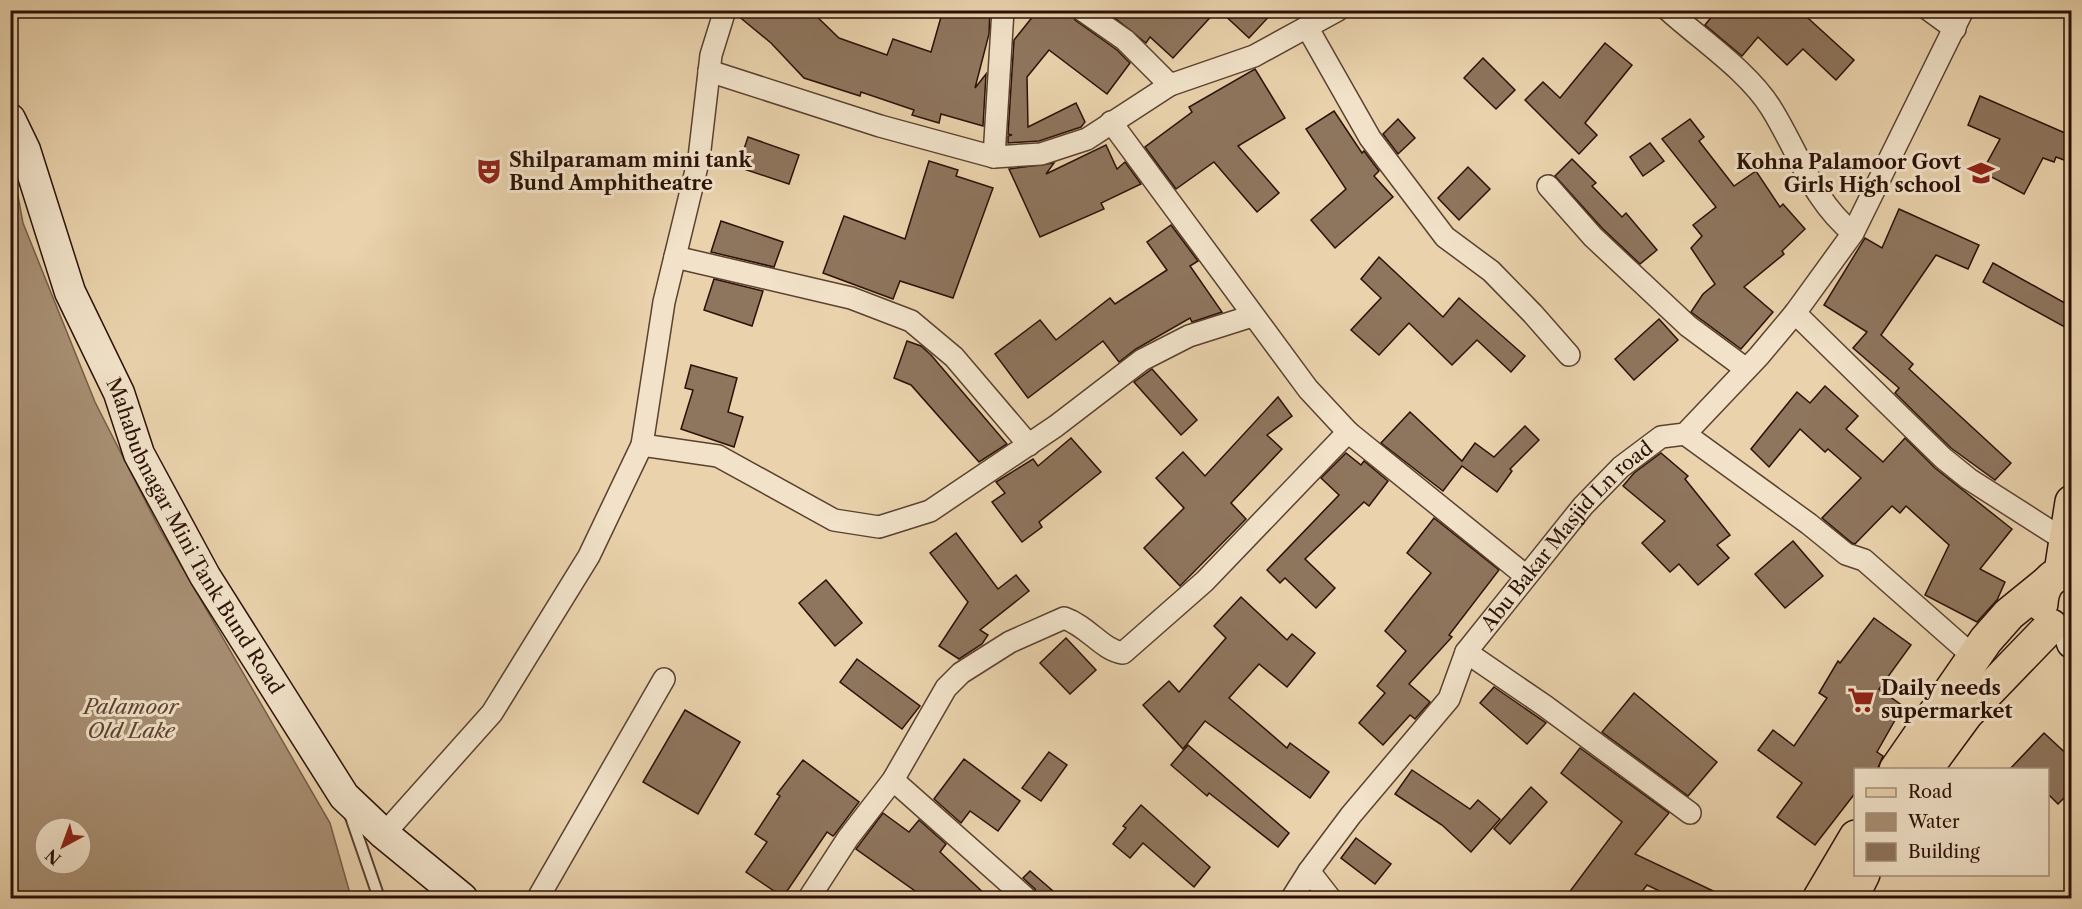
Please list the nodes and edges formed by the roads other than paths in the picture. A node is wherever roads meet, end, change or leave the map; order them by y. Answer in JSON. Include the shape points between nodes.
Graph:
{"nodes":[{"id":1,"x":725,"y":10,"type":"edge"},
{"id":2,"x":1003,"y":10,"type":"edge"},
{"id":3,"x":1082,"y":10,"type":"edge"},
{"id":4,"x":1668,"y":10,"type":"edge"},
{"id":5,"x":1929,"y":10,"type":"edge"},
{"id":6,"x":1333,"y":11,"type":"edge"},
{"id":7,"x":1959,"y":20,"type":"edge"},
{"id":8,"x":1307,"y":27,"type":"junction"},
{"id":9,"x":709,"y":71,"type":"junction"},
{"id":10,"x":1170,"y":85,"type":"junction"},
{"id":11,"x":10,"y":119,"type":"edge"},
{"id":12,"x":1111,"y":122,"type":"junction"},
{"id":13,"x":994,"y":157,"type":"junction"},
{"id":14,"x":1548,"y":186,"type":"dead end"},
{"id":15,"x":1853,"y":233,"type":"junction"},
{"id":16,"x":675,"y":258,"type":"junction"},
{"id":17,"x":1795,"y":313,"type":"junction"},
{"id":18,"x":1252,"y":316,"type":"junction"},
{"id":19,"x":1569,"y":355,"type":"dead end"},
{"id":20,"x":1746,"y":369,"type":"junction"},
{"id":21,"x":1348,"y":432,"type":"junction"},
{"id":22,"x":1685,"y":434,"type":"junction"},
{"id":23,"x":642,"y":445,"type":"junction"},
{"id":24,"x":1029,"y":445,"type":"junction"},
{"id":25,"x":2072,"y":502,"type":"edge"},
{"id":26,"x":2061,"y":567,"type":"edge"},
{"id":27,"x":1526,"y":576,"type":"junction"},
{"id":28,"x":2066,"y":634,"type":"edge"},
{"id":29,"x":1466,"y":652,"type":"junction"},
{"id":30,"x":1974,"y":657,"type":"junction"},
{"id":31,"x":664,"y":679,"type":"dead end"},
{"id":32,"x":1897,"y":768,"type":"edge"},
{"id":33,"x":1926,"y":768,"type":"edge"},
{"id":34,"x":893,"y":780,"type":"junction"},
{"id":35,"x":344,"y":796,"type":"junction"},
{"id":36,"x":1690,"y":813,"type":"dead end"},
{"id":37,"x":384,"y":834,"type":"junction"},
{"id":38,"x":1854,"y":840,"type":"edge"},
{"id":39,"x":1309,"y":871,"type":"junction"},
{"id":40,"x":1862,"y":876,"type":"edge"},
{"id":41,"x":379,"y":898,"type":"edge"},
{"id":42,"x":462,"y":898,"type":"edge"},
{"id":43,"x":538,"y":898,"type":"edge"},
{"id":44,"x":810,"y":898,"type":"edge"},
{"id":45,"x":1026,"y":898,"type":"edge"},
{"id":46,"x":1292,"y":898,"type":"edge"},
{"id":47,"x":1330,"y":898,"type":"edge"},
{"id":48,"x":1821,"y":898,"type":"edge"},
{"id":49,"x":1851,"y":898,"type":"edge"}],
"edges":[{"from":1,"to":9,"type":"street"},
{"from":2,"to":13,"type":"street"},
{"from":3,"to":10,"type":"street","via":[[1125,40]]},
{"from":4,"to":15,"type":"street","via":[[1752,83],[1771,108],[1819,197]]},
{"from":5,"to":7,"type":"street"},
{"from":6,"to":8,"type":"street"},
{"from":7,"to":15,"type":"street"},
{"from":8,"to":10,"type":"street","via":[[1254,56]]},
{"from":8,"to":19,"type":"street","via":[[1370,138],[1445,237],[1491,271]]},
{"from":9,"to":13,"type":"street","via":[[880,126]]},
{"from":9,"to":16,"type":"street","via":[[699,158]]},
{"from":10,"to":12,"type":"street"},
{"from":11,"to":35,"type":"street","name":"Mahabubnagar Mini Tank Bund Road","via":[[25,150],[70,292],[119,393],[139,454],[205,576]]},
{"from":12,"to":13,"type":"street","via":[[1087,139],[1041,154]]},
{"from":12,"to":18,"type":"street"},
{"from":14,"to":20,"type":"street","via":[[1593,237],[1688,326]]},
{"from":15,"to":17,"type":"street"},
{"from":16,"to":23,"type":"street","via":[[664,302]]},
{"from":16,"to":24,"type":"street","via":[[851,298],[911,321],[954,357]]},
{"from":17,"to":20,"type":"street"},
{"from":17,"to":26,"type":"street"},
{"from":18,"to":21,"type":"street","via":[[1308,389]]},
{"from":18,"to":24,"type":"street","via":[[1189,336],[1142,360]]},
{"from":20,"to":22,"type":"street"},
{"from":21,"to":27,"type":"street"},
{"from":21,"to":34,"type":"street","via":[[1205,581],[1123,653],[1113,652],[1078,623],[1064,618],[1010,642],[961,673],[937,702]]},
{"from":22,"to":27,"type":"street","name":"Abu Bakar Masjid Ln road","via":[[1661,437],[1621,466]]},
{"from":22,"to":30,"type":"street","via":[[1846,554],[1864,560]]},
{"from":23,"to":24,"type":"street","via":[[718,456],[834,520],[879,526],[930,511]]},
{"from":23,"to":37,"type":"street","via":[[590,556],[492,712]]},
{"from":25,"to":26,"type":"main road"},
{"from":26,"to":28,"type":"main road","via":[[2040,603],[2042,612]]},
{"from":26,"to":30,"type":"main road","via":[[2009,614]]},
{"from":27,"to":29,"type":"street","name":"Abu Bakar Masjid Ln road"},
{"from":28,"to":33,"type":"main road","via":[[1966,714]]},
{"from":29,"to":36,"type":"street"},
{"from":29,"to":39,"type":"street","name":"Abu Bakar Masjid Ln road","via":[[1449,699]]},
{"from":30,"to":32,"type":"main road"},
{"from":31,"to":43,"type":"street"},
{"from":34,"to":44,"type":"street","via":[[848,838]]},
{"from":34,"to":45,"type":"street"},
{"from":35,"to":37,"type":"street","name":"Mahabubnagar Mini Tank Bund Road"},
{"from":35,"to":41,"type":"lane"},
{"from":37,"to":42,"type":"street","name":"Mahabubnagar Mini Tank Bund Road"},
{"from":38,"to":48,"type":"main road"},
{"from":39,"to":46,"type":"street","name":"Abu Bakar Masjid Ln road"},
{"from":39,"to":47,"type":"street"},
{"from":40,"to":49,"type":"main road"}]}
